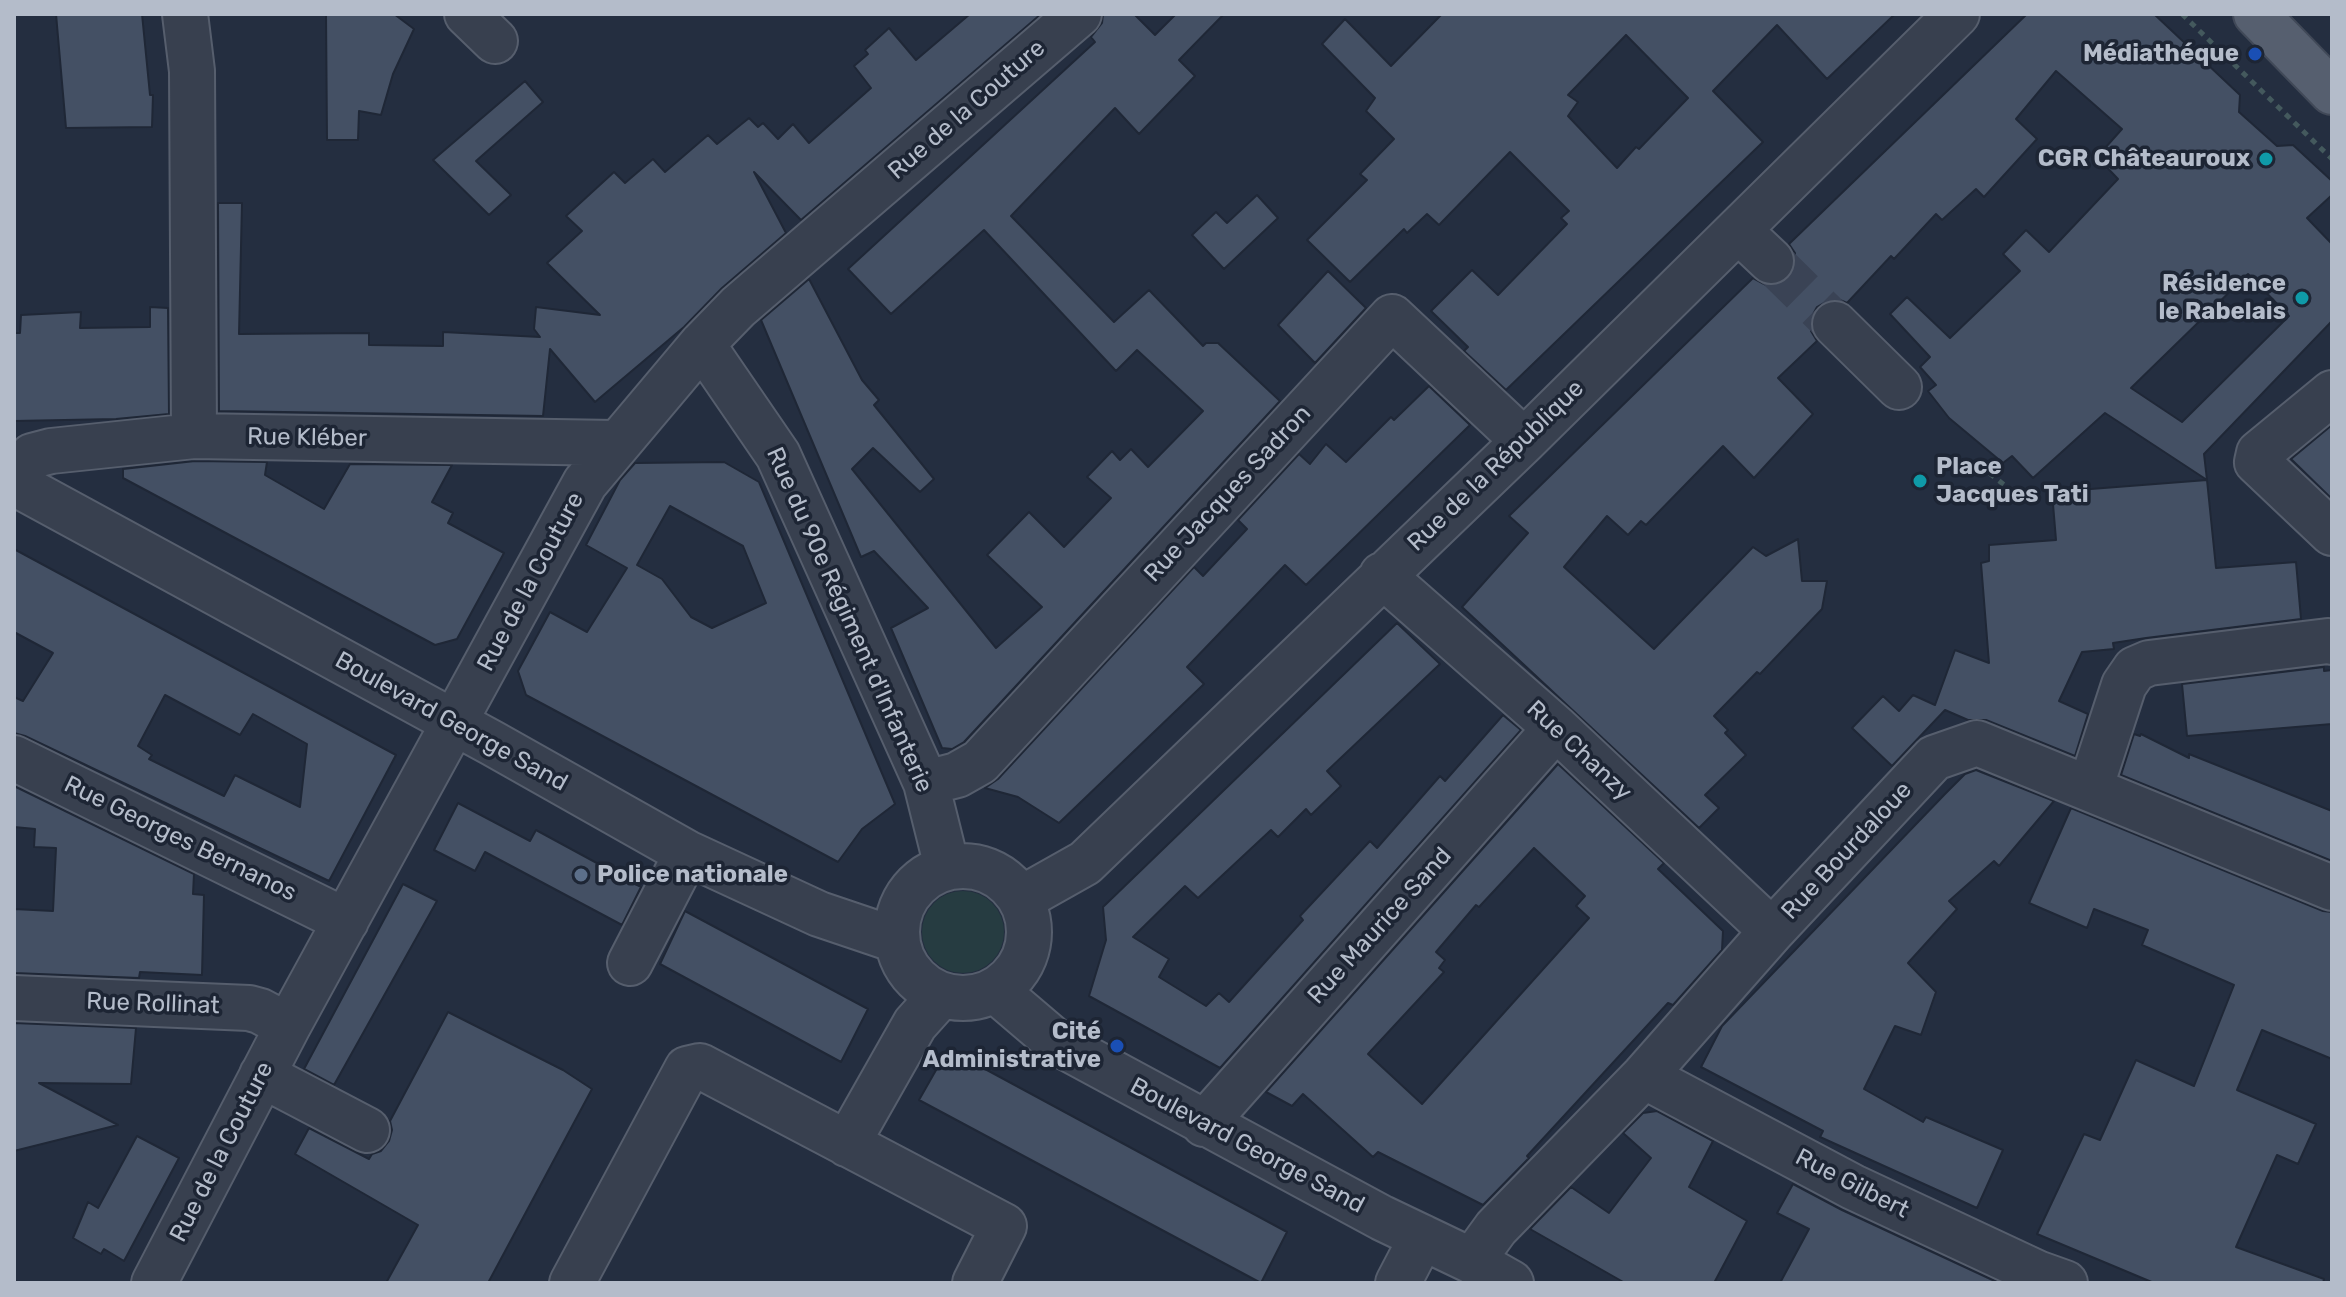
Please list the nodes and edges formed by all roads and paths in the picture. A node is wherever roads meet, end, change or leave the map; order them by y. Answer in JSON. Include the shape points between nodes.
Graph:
{"nodes":[{"id":1,"x":185,"y":14,"type":"edge"},
{"id":2,"x":1079,"y":14,"type":"edge"},
{"id":3,"x":1957,"y":14,"type":"edge"},
{"id":4,"x":2182,"y":14,"type":"edge"},
{"id":5,"x":2256,"y":14,"type":"edge"},
{"id":6,"x":2332,"y":92,"type":"edge"},
{"id":7,"x":2332,"y":159,"type":"edge"},
{"id":8,"x":1738,"y":230,"type":"junction"},
{"id":9,"x":1771,"y":261,"type":"tunnel mouth"},
{"id":10,"x":1835,"y":324,"type":"tunnel mouth"},
{"id":11,"x":702,"y":344,"type":"junction"},
{"id":12,"x":1899,"y":387,"type":"dead end"},
{"id":13,"x":2332,"y":393,"type":"edge"},
{"id":14,"x":194,"y":436,"type":"junction"},
{"id":15,"x":1524,"y":441,"type":"junction"},
{"id":16,"x":615,"y":443,"type":"junction"},
{"id":17,"x":1980,"y":466,"type":"dead end"},
{"id":18,"x":14,"y":483,"type":"edge"},
{"id":19,"x":2016,"y":494,"type":"dead end"},
{"id":20,"x":2332,"y":533,"type":"edge"},
{"id":21,"x":1382,"y":575,"type":"junction"},
{"id":22,"x":2332,"y":642,"type":"edge"},
{"id":23,"x":454,"y":724,"type":"junction"},
{"id":24,"x":1556,"y":728,"type":"junction"},
{"id":25,"x":14,"y":758,"type":"edge"},
{"id":26,"x":926,"y":783,"type":"junction"},
{"id":27,"x":2090,"y":789,"type":"junction"},
{"id":28,"x":687,"y":853,"type":"junction"},
{"id":29,"x":947,"y":867,"type":"junction"},
{"id":30,"x":2332,"y":888,"type":"edge"},
{"id":31,"x":1021,"y":899,"type":"junction"},
{"id":32,"x":346,"y":921,"type":"junction"},
{"id":33,"x":1772,"y":931,"type":"junction"},
{"id":34,"x":896,"y":940,"type":"junction"},
{"id":35,"x":630,"y":963,"type":"dead end"},
{"id":36,"x":995,"y":990,"type":"junction"},
{"id":37,"x":941,"y":995,"type":"junction"},
{"id":38,"x":14,"y":998,"type":"edge"},
{"id":39,"x":288,"y":1026,"type":"junction"},
{"id":40,"x":262,"y":1075,"type":"junction"},
{"id":41,"x":1644,"y":1076,"type":"junction"},
{"id":42,"x":1204,"y":1124,"type":"junction"},
{"id":43,"x":367,"y":1130,"type":"dead end"},
{"id":44,"x":847,"y":1144,"type":"junction"},
{"id":45,"x":1422,"y":1237,"type":"junction"},
{"id":46,"x":1472,"y":1261,"type":"junction"},
{"id":47,"x":154,"y":1283,"type":"edge"},
{"id":48,"x":572,"y":1283,"type":"edge"},
{"id":49,"x":975,"y":1283,"type":"edge"},
{"id":50,"x":1398,"y":1283,"type":"edge"},
{"id":51,"x":1511,"y":1283,"type":"edge"},
{"id":52,"x":2065,"y":1283,"type":"edge"}],
"edges":[{"from":1,"to":14,"type":"street","via":[[192,61]]},
{"from":2,"to":11,"type":"street","name":"Rue de la Couture"},
{"from":3,"to":8,"type":"street","name":"Rue de la République"},
{"from":4,"to":7,"type":"path"},
{"from":5,"to":6,"type":"main road"},
{"from":8,"to":9,"type":"street"},
{"from":8,"to":15,"type":"street","name":"Rue de la République"},
{"from":10,"to":12,"type":"street"},
{"from":11,"to":16,"type":"street","name":"Rue de la Couture"},
{"from":11,"to":26,"type":"street","name":"Rue du 90e Régiment d'Infanterie","via":[[778,455]]},
{"from":13,"to":20,"type":"street","via":[[2259,453],[2257,462]]},
{"from":14,"to":16,"type":"street","name":"Rue Kléber"},
{"from":14,"to":18,"type":"street","name":"Rue Kléber","via":[[51,451],[32,456]]},
{"from":15,"to":21,"type":"street","name":"Rue de la République"},
{"from":15,"to":26,"type":"street","name":"Rue Jacques Sadron","via":[[1392,317],[980,762]]},
{"from":16,"to":23,"type":"street","name":"Rue de la Couture","via":[[585,483]]},
{"from":17,"to":19,"type":"path"},
{"from":18,"to":23,"type":"street","name":"Boulevard George Sand"},
{"from":21,"to":24,"type":"street","name":"Rue Chanzy"},
{"from":21,"to":31,"type":"street","name":"Rue de la République","via":[[1085,863]]},
{"from":22,"to":27,"type":"street","via":[[2149,663],[2135,669],[2124,685]]},
{"from":23,"to":28,"type":"street","name":"Boulevard George Sand"},
{"from":23,"to":32,"type":"street","name":"Rue de la Couture"},
{"from":24,"to":33,"type":"street","name":"Rue Chanzy"},
{"from":24,"to":42,"type":"street","name":"Rue Maurice Sand"},
{"from":25,"to":32,"type":"street","name":"Rue Georges Bernanos"},
{"from":26,"to":29,"type":"street","name":"Rue du 90e Régiment d'Infanterie"},
{"from":27,"to":30,"type":"street","name":"Rue Bourdaloue"},
{"from":27,"to":33,"type":"street","name":"Rue Bourdaloue","via":[[1977,743],[1934,758]]},
{"from":28,"to":34,"type":"street","name":"Boulevard George Sand","via":[[819,914]]},
{"from":28,"to":35,"type":"street"},
{"from":29,"to":31,"type":"street","via":[[989,871]]},
{"from":29,"to":34,"type":"street","via":[[914,886],[903,903]]},
{"from":31,"to":36,"type":"street","via":[[1028,919],[1024,960]]},
{"from":32,"to":39,"type":"street","name":"Rue de la Couture"},
{"from":33,"to":41,"type":"street","name":"Rue Bourdaloue"},
{"from":34,"to":37,"type":"street","via":[[910,974]]},
{"from":36,"to":37,"type":"street","via":[[959,999]]},
{"from":36,"to":42,"type":"street","name":"Boulevard George Sand","via":[[1056,1042]]},
{"from":37,"to":44,"type":"street","via":[[915,1024]]},
{"from":38,"to":39,"type":"street","name":"Rue Rollinat","via":[[249,1008]]},
{"from":39,"to":40,"type":"street","name":"Rue de la Couture"},
{"from":40,"to":43,"type":"street"},
{"from":40,"to":47,"type":"street","name":"Rue de la Couture"},
{"from":41,"to":46,"type":"street","name":"Rue Bourdaloue","via":[[1496,1228]]},
{"from":41,"to":52,"type":"street","name":"Rue Gilbert","via":[[1853,1187]]},
{"from":42,"to":45,"type":"street","name":"Boulevard George Sand"},
{"from":44,"to":48,"type":"street","via":[[700,1066],[687,1069]]},
{"from":44,"to":49,"type":"street","via":[[1004,1226]]},
{"from":45,"to":46,"type":"street","name":"Boulevard George Sand"},
{"from":45,"to":50,"type":"street"},
{"from":46,"to":51,"type":"street","name":"Boulevard George Sand"}]}
